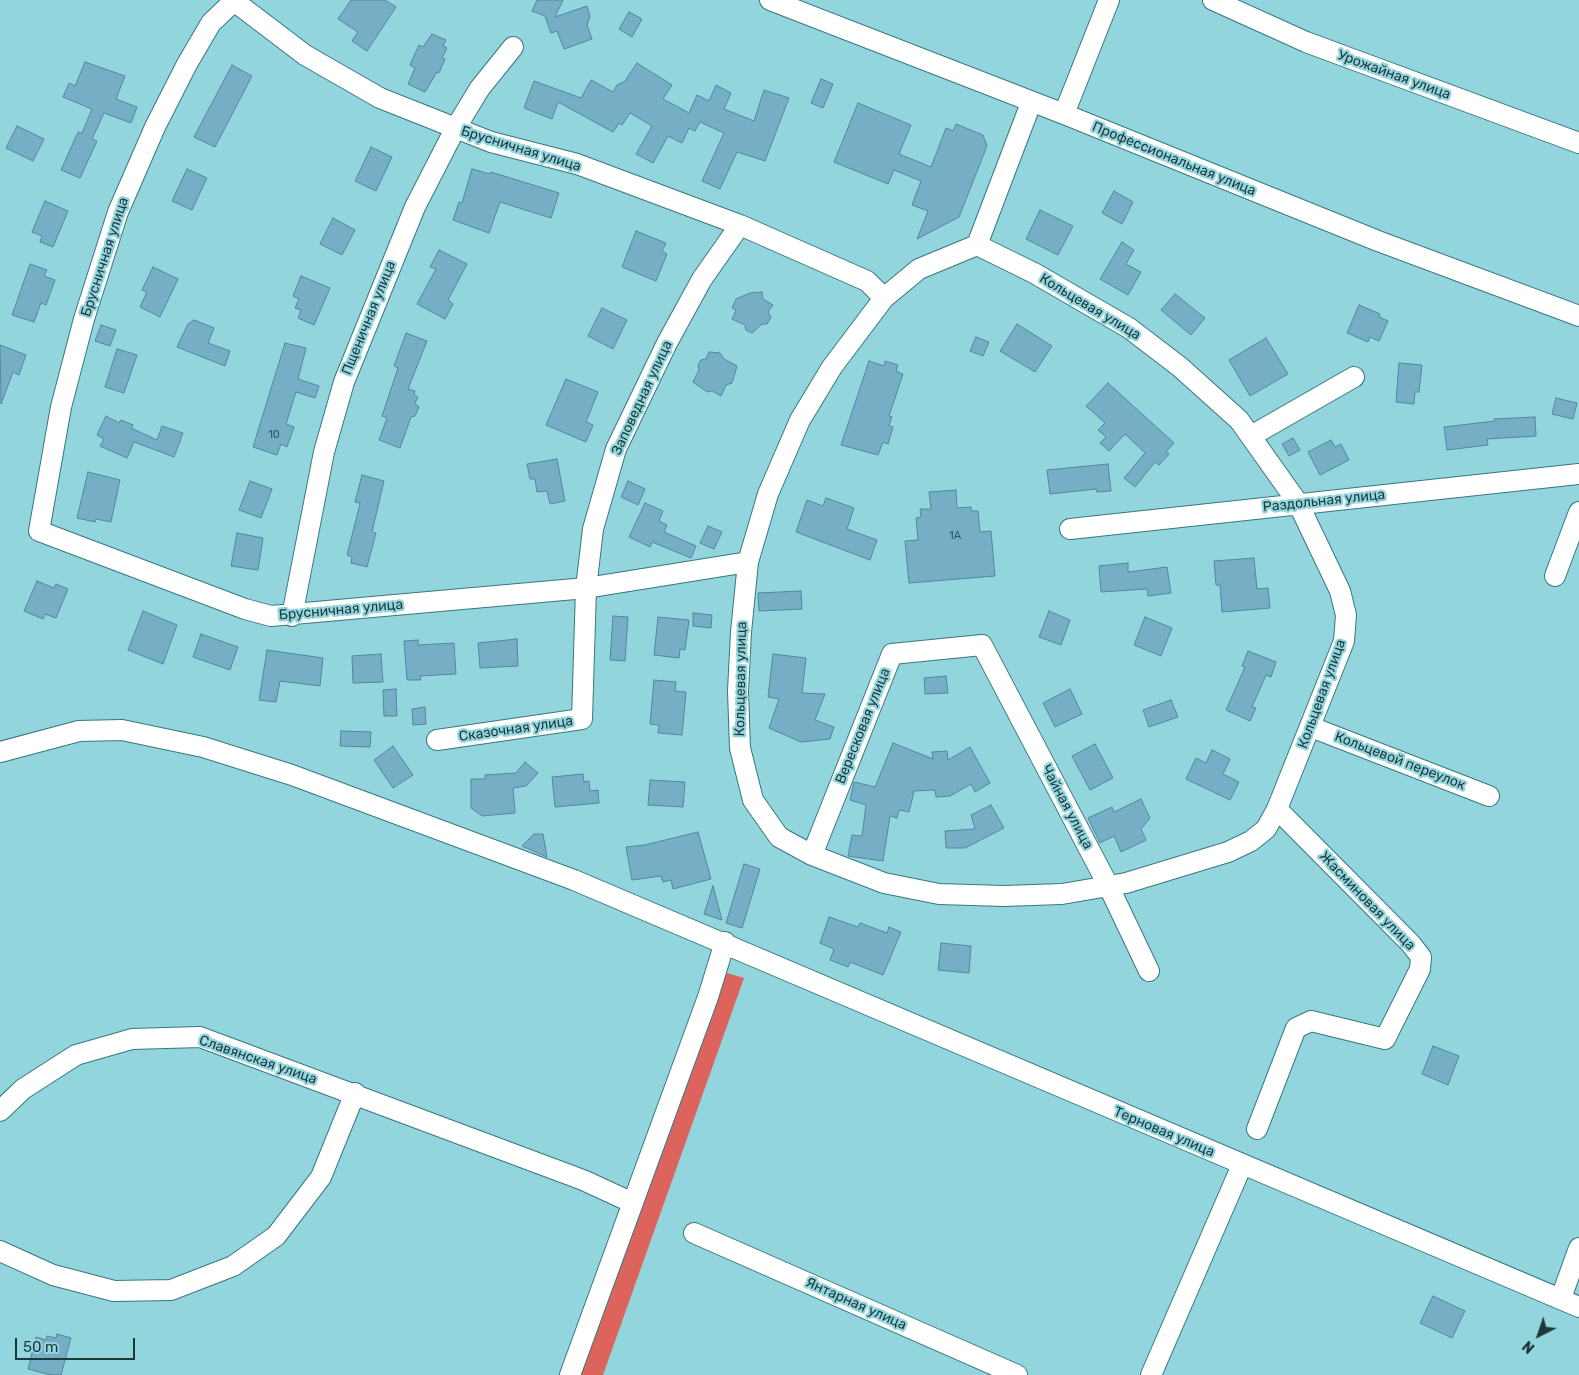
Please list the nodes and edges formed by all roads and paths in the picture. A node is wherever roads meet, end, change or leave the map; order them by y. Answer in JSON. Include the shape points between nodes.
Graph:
{"nodes":[{"id":1,"x":770,"y":0,"type":"edge"},
{"id":2,"x":1109,"y":0,"type":"edge"},
{"id":3,"x":1213,"y":0,"type":"edge"},
{"id":4,"x":234,"y":1,"type":"edge"},
{"id":5,"x":514,"y":47,"type":"dead end"},
{"id":6,"x":1031,"y":103,"type":"junction"},
{"id":7,"x":1064,"y":114,"type":"junction"},
{"id":8,"x":455,"y":129,"type":"junction"},
{"id":9,"x":1579,"y":143,"type":"edge"},
{"id":10,"x":740,"y":225,"type":"junction"},
{"id":11,"x":977,"y":245,"type":"junction"},
{"id":12,"x":884,"y":298,"type":"junction"},
{"id":13,"x":1579,"y":316,"type":"edge"},
{"id":14,"x":1354,"y":377,"type":"dead end"},
{"id":15,"x":1251,"y":436,"type":"junction"},
{"id":16,"x":1579,"y":474,"type":"edge"},
{"id":17,"x":1298,"y":504,"type":"junction"},
{"id":18,"x":1579,"y":512,"type":"edge"},
{"id":19,"x":1070,"y":529,"type":"dead end"},
{"id":20,"x":748,"y":562,"type":"junction"},
{"id":21,"x":1555,"y":576,"type":"dead end"},
{"id":22,"x":586,"y":588,"type":"junction"},
{"id":23,"x":292,"y":616,"type":"junction"},
{"id":24,"x":982,"y":645,"type":"joint"},
{"id":25,"x":1311,"y":727,"type":"junction"},
{"id":26,"x":437,"y":740,"type":"dead end"},
{"id":27,"x":0,"y":752,"type":"edge"},
{"id":28,"x":1489,"y":796,"type":"dead end"},
{"id":29,"x":1277,"y":809,"type":"junction"},
{"id":30,"x":812,"y":855,"type":"junction"},
{"id":31,"x":1108,"y":887,"type":"junction"},
{"id":32,"x":725,"y":942,"type":"junction"},
{"id":33,"x":1149,"y":971,"type":"dead end"},
{"id":34,"x":355,"y":1093,"type":"junction"},
{"id":35,"x":0,"y":1111,"type":"edge"},
{"id":36,"x":1257,"y":1129,"type":"dead end"},
{"id":37,"x":1242,"y":1165,"type":"junction"},
{"id":38,"x":632,"y":1203,"type":"junction"},
{"id":39,"x":694,"y":1233,"type":"dead end"},
{"id":40,"x":1579,"y":1248,"type":"edge"},
{"id":41,"x":0,"y":1251,"type":"edge"},
{"id":42,"x":1560,"y":1298,"type":"junction"},
{"id":43,"x":1579,"y":1307,"type":"edge"},
{"id":44,"x":570,"y":1375,"type":"edge"},
{"id":45,"x":1016,"y":1375,"type":"edge"},
{"id":46,"x":1151,"y":1375,"type":"edge"}],
"edges":[{"from":1,"to":6,"type":"street","name":"Профессиональная улица"},
{"from":2,"to":7,"type":"street"},
{"from":3,"to":9,"type":"street","name":"Урожайная улица","via":[[1306,42]]},
{"from":4,"to":8,"type":"street","name":"Брусничная улица","via":[[305,55],[380,98]]},
{"from":4,"to":23,"type":"street","name":"Брусничная улица","via":[[211,23],[186,64],[118,212],[61,406],[39,531],[245,609],[271,616]]},
{"from":5,"to":8,"type":"street","name":"Пщеничная улица","via":[[480,88]]},
{"from":6,"to":7,"type":"street","name":"Профессиональная улица"},
{"from":6,"to":11,"type":"street"},
{"from":7,"to":13,"type":"street","name":"Профессиональная улица","via":[[1378,241]]},
{"from":8,"to":10,"type":"street","name":"Брусничная улица","via":[[491,142],[577,164]]},
{"from":8,"to":23,"type":"street","name":"Пщеничная улица","via":[[415,207],[344,382],[324,452]]},
{"from":10,"to":12,"type":"street","name":"Брусничная улица","via":[[867,281]]},
{"from":10,"to":22,"type":"street","name":"Заповедная улица","via":[[702,279],[666,342],[616,448],[593,529]]},
{"from":11,"to":12,"type":"street","name":"Кольцевая улица","via":[[919,269]]},
{"from":11,"to":15,"type":"street","name":"Кольцевая улица","via":[[1034,273],[1129,328],[1180,367],[1239,420]]},
{"from":12,"to":20,"type":"street","name":"Кольцевая улица","via":[[832,367],[800,420],[768,494]]},
{"from":14,"to":15,"type":"street"},
{"from":15,"to":17,"type":"street","name":"Кольцевая улица"},
{"from":16,"to":17,"type":"street","name":"Раздольная улица"},
{"from":17,"to":19,"type":"street","name":"Раздольная улица"},
{"from":17,"to":25,"type":"street","name":"Кольцевая улица","via":[[1340,592],[1346,615],[1344,641]]},
{"from":18,"to":21,"type":"street"},
{"from":20,"to":22,"type":"street","name":"Брусничная улица"},
{"from":20,"to":30,"type":"street","name":"Кольцевая улица","via":[[740,642],[740,748],[753,800],[779,837]]},
{"from":22,"to":23,"type":"street","name":"Брусничная улица"},
{"from":22,"to":26,"type":"street","name":"Сказочная улица","via":[[582,719]]},
{"from":24,"to":30,"type":"street","name":"Вересковая улица","via":[[892,654]]},
{"from":24,"to":31,"type":"street","name":"Чайная улица"},
{"from":25,"to":28,"type":"street","name":"Кольцевой переулок"},
{"from":25,"to":29,"type":"street","name":"Кольцевая улица"},
{"from":27,"to":32,"type":"street","name":"Терновая улица","via":[[70,733],[103,730],[147,734],[203,747],[292,775],[574,880]]},
{"from":29,"to":31,"type":"street","name":"Кольцевая улица","via":[[1266,829],[1228,852]]},
{"from":29,"to":36,"type":"street","name":"Жасминовая улица","via":[[1421,957],[1420,969],[1385,1039],[1311,1020],[1296,1028]]},
{"from":30,"to":31,"type":"street","name":"Кольцевая улица","via":[[884,882],[939,894],[1062,894]]},
{"from":31,"to":33,"type":"street","name":"Чайная улица"},
{"from":32,"to":37,"type":"street","name":"Терновая улица"},
{"from":32,"to":38,"type":"street"},
{"from":34,"to":35,"type":"street","name":"Славянская улица","via":[[200,1037],[132,1039],[76,1054],[23,1089]]},
{"from":34,"to":38,"type":"street","name":"Славянская улица","via":[[583,1180]]},
{"from":34,"to":41,"type":"street","via":[[321,1177],[276,1236],[233,1266],[171,1290],[114,1292],[54,1275]]},
{"from":37,"to":42,"type":"street","name":"Терновая улица"},
{"from":37,"to":46,"type":"street"},
{"from":38,"to":44,"type":"street"},
{"from":39,"to":45,"type":"street","name":"Янтарная улица"},
{"from":40,"to":42,"type":"street"},
{"from":42,"to":43,"type":"street","name":"Терновая улица"}]}
